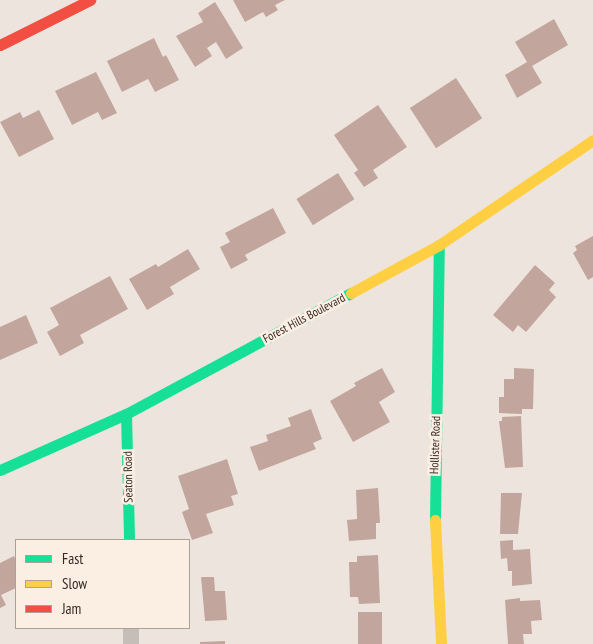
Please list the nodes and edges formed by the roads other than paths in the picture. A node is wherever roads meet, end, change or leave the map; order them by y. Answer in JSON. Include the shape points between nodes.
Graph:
{"nodes":[{"id":1,"x":90,"y":0,"type":"edge"},
{"id":2,"x":0,"y":45,"type":"edge"},
{"id":3,"x":593,"y":140,"type":"edge"},
{"id":4,"x":439,"y":245,"type":"junction"},
{"id":5,"x":126,"y":414,"type":"junction"},
{"id":6,"x":0,"y":470,"type":"edge"},
{"id":7,"x":129,"y":539,"type":"edge"},
{"id":8,"x":131,"y":629,"type":"edge"},
{"id":9,"x":131,"y":644,"type":"edge"},
{"id":10,"x":441,"y":644,"type":"edge"}],
"edges":[{"from":1,"to":2,"type":"street"},
{"from":3,"to":4,"type":"street","name":"Forest Hills Boulevard"},
{"from":4,"to":5,"type":"street","name":"Forest Hills Boulevard"},
{"from":4,"to":10,"type":"street","name":"Hollister Road","via":[[434,505]]},
{"from":5,"to":6,"type":"street","name":"Forest Hills Boulevard"},
{"from":5,"to":7,"type":"street","name":"Seaton Road"},
{"from":8,"to":9,"type":"street"}]}
